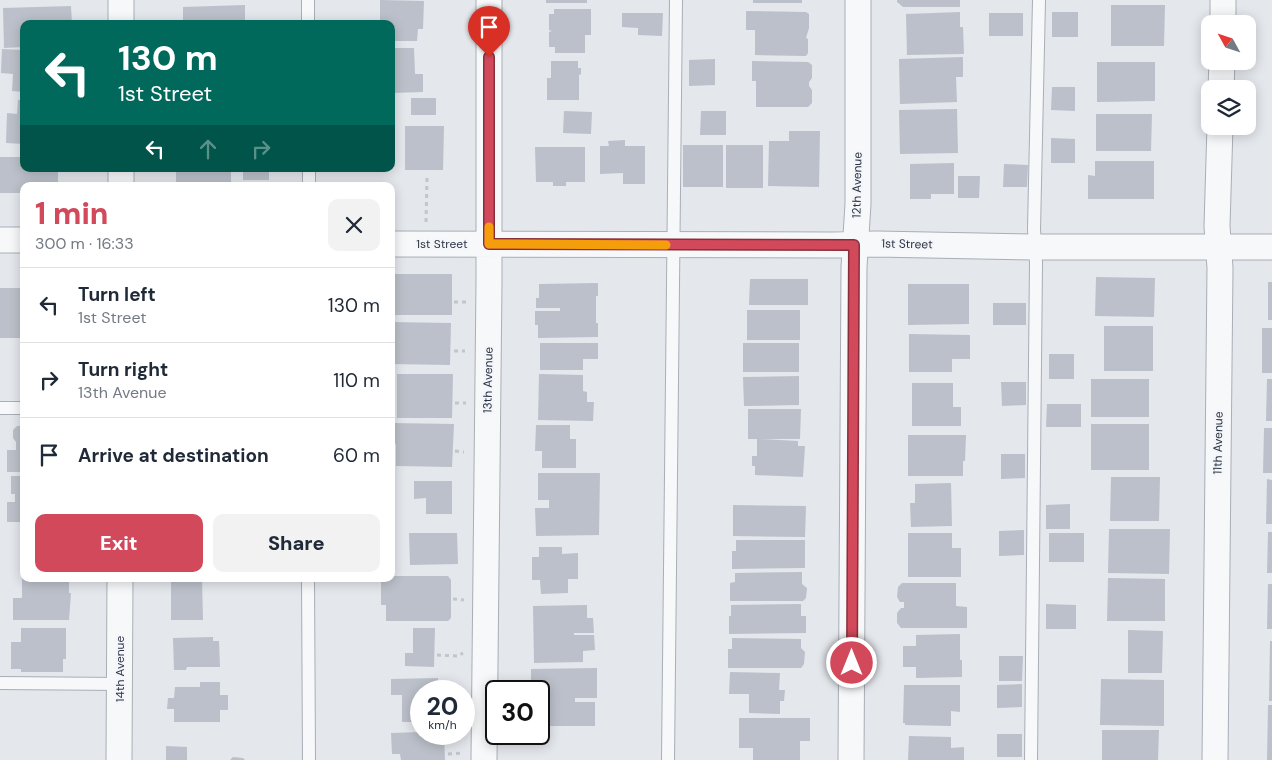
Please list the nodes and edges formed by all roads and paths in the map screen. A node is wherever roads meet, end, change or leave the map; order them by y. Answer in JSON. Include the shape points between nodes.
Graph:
{"nodes":[{"id":1,"x":121,"y":0,"type":"edge"},
{"id":2,"x":308,"y":0,"type":"edge"},
{"id":3,"x":489,"y":0,"type":"edge"},
{"id":4,"x":676,"y":0,"type":"edge"},
{"id":5,"x":858,"y":0,"type":"edge"},
{"id":6,"x":1039,"y":0,"type":"edge"},
{"id":7,"x":1223,"y":0,"type":"edge"},
{"id":8,"x":1223,"y":15,"type":"edge"},
{"id":9,"x":121,"y":20,"type":"edge"},
{"id":10,"x":308,"y":20,"type":"edge"},
{"id":11,"x":1220,"y":135,"type":"edge"},
{"id":12,"x":427,"y":178,"type":"dead end"},
{"id":13,"x":426,"y":225,"type":"dead end"},
{"id":14,"x":0,"y":240,"type":"edge"},
{"id":15,"x":20,"y":240,"type":"edge"},
{"id":16,"x":395,"y":244,"type":"edge"},
{"id":17,"x":489,"y":244,"type":"junction"},
{"id":18,"x":674,"y":245,"type":"junction"},
{"id":19,"x":854,"y":245,"type":"junction"},
{"id":20,"x":1034,"y":247,"type":"junction"},
{"id":21,"x":1218,"y":247,"type":"junction"},
{"id":22,"x":1272,"y":248,"type":"edge"},
{"id":23,"x":471,"y":350,"type":"dead end"},
{"id":24,"x":454,"y":351,"type":"dead end"},
{"id":25,"x":0,"y":408,"type":"edge"},
{"id":26,"x":20,"y":408,"type":"edge"},
{"id":27,"x":120,"y":582,"type":"edge"},
{"id":28,"x":308,"y":582,"type":"edge"},
{"id":29,"x":466,"y":652,"type":"dead end"},
{"id":30,"x":437,"y":655,"type":"dead end"},
{"id":31,"x":0,"y":683,"type":"edge"},
{"id":32,"x":121,"y":684,"type":"junction"},
{"id":33,"x":119,"y":760,"type":"edge"},
{"id":34,"x":309,"y":760,"type":"edge"},
{"id":35,"x":484,"y":760,"type":"edge"},
{"id":36,"x":668,"y":760,"type":"edge"},
{"id":37,"x":851,"y":760,"type":"edge"},
{"id":38,"x":1031,"y":760,"type":"edge"},
{"id":39,"x":1214,"y":760,"type":"edge"}],
"edges":[{"from":1,"to":9,"type":"street"},
{"from":2,"to":10,"type":"lane"},
{"from":3,"to":17,"type":"street","name":"13th Avenue"},
{"from":4,"to":18,"type":"lane"},
{"from":5,"to":19,"type":"street","name":"12th Avenue","via":[[858,204]]},
{"from":6,"to":20,"type":"lane"},
{"from":7,"to":8,"type":"street"},
{"from":11,"to":21,"type":"street","name":"11th Avenue"},
{"from":12,"to":13,"type":"path"},
{"from":14,"to":15,"type":"street"},
{"from":16,"to":17,"type":"street","name":"1st Street"},
{"from":17,"to":18,"type":"street","name":"1st Street"},
{"from":17,"to":35,"type":"street","name":"13th Avenue"},
{"from":18,"to":19,"type":"street","name":"1st Street"},
{"from":18,"to":36,"type":"lane"},
{"from":19,"to":20,"type":"street","name":"1st Street"},
{"from":19,"to":37,"type":"street","name":"12th Avenue"},
{"from":20,"to":21,"type":"street","name":"1st Street"},
{"from":20,"to":38,"type":"lane"},
{"from":21,"to":22,"type":"street","name":"1st Street"},
{"from":21,"to":39,"type":"street","name":"11th Avenue"},
{"from":23,"to":24,"type":"path"},
{"from":25,"to":26,"type":"lane"},
{"from":27,"to":32,"type":"street","name":"14th Avenue"},
{"from":28,"to":34,"type":"lane"},
{"from":29,"to":30,"type":"path","via":[[458,656]]},
{"from":31,"to":32,"type":"lane"},
{"from":32,"to":33,"type":"street","name":"14th Avenue"}]}
